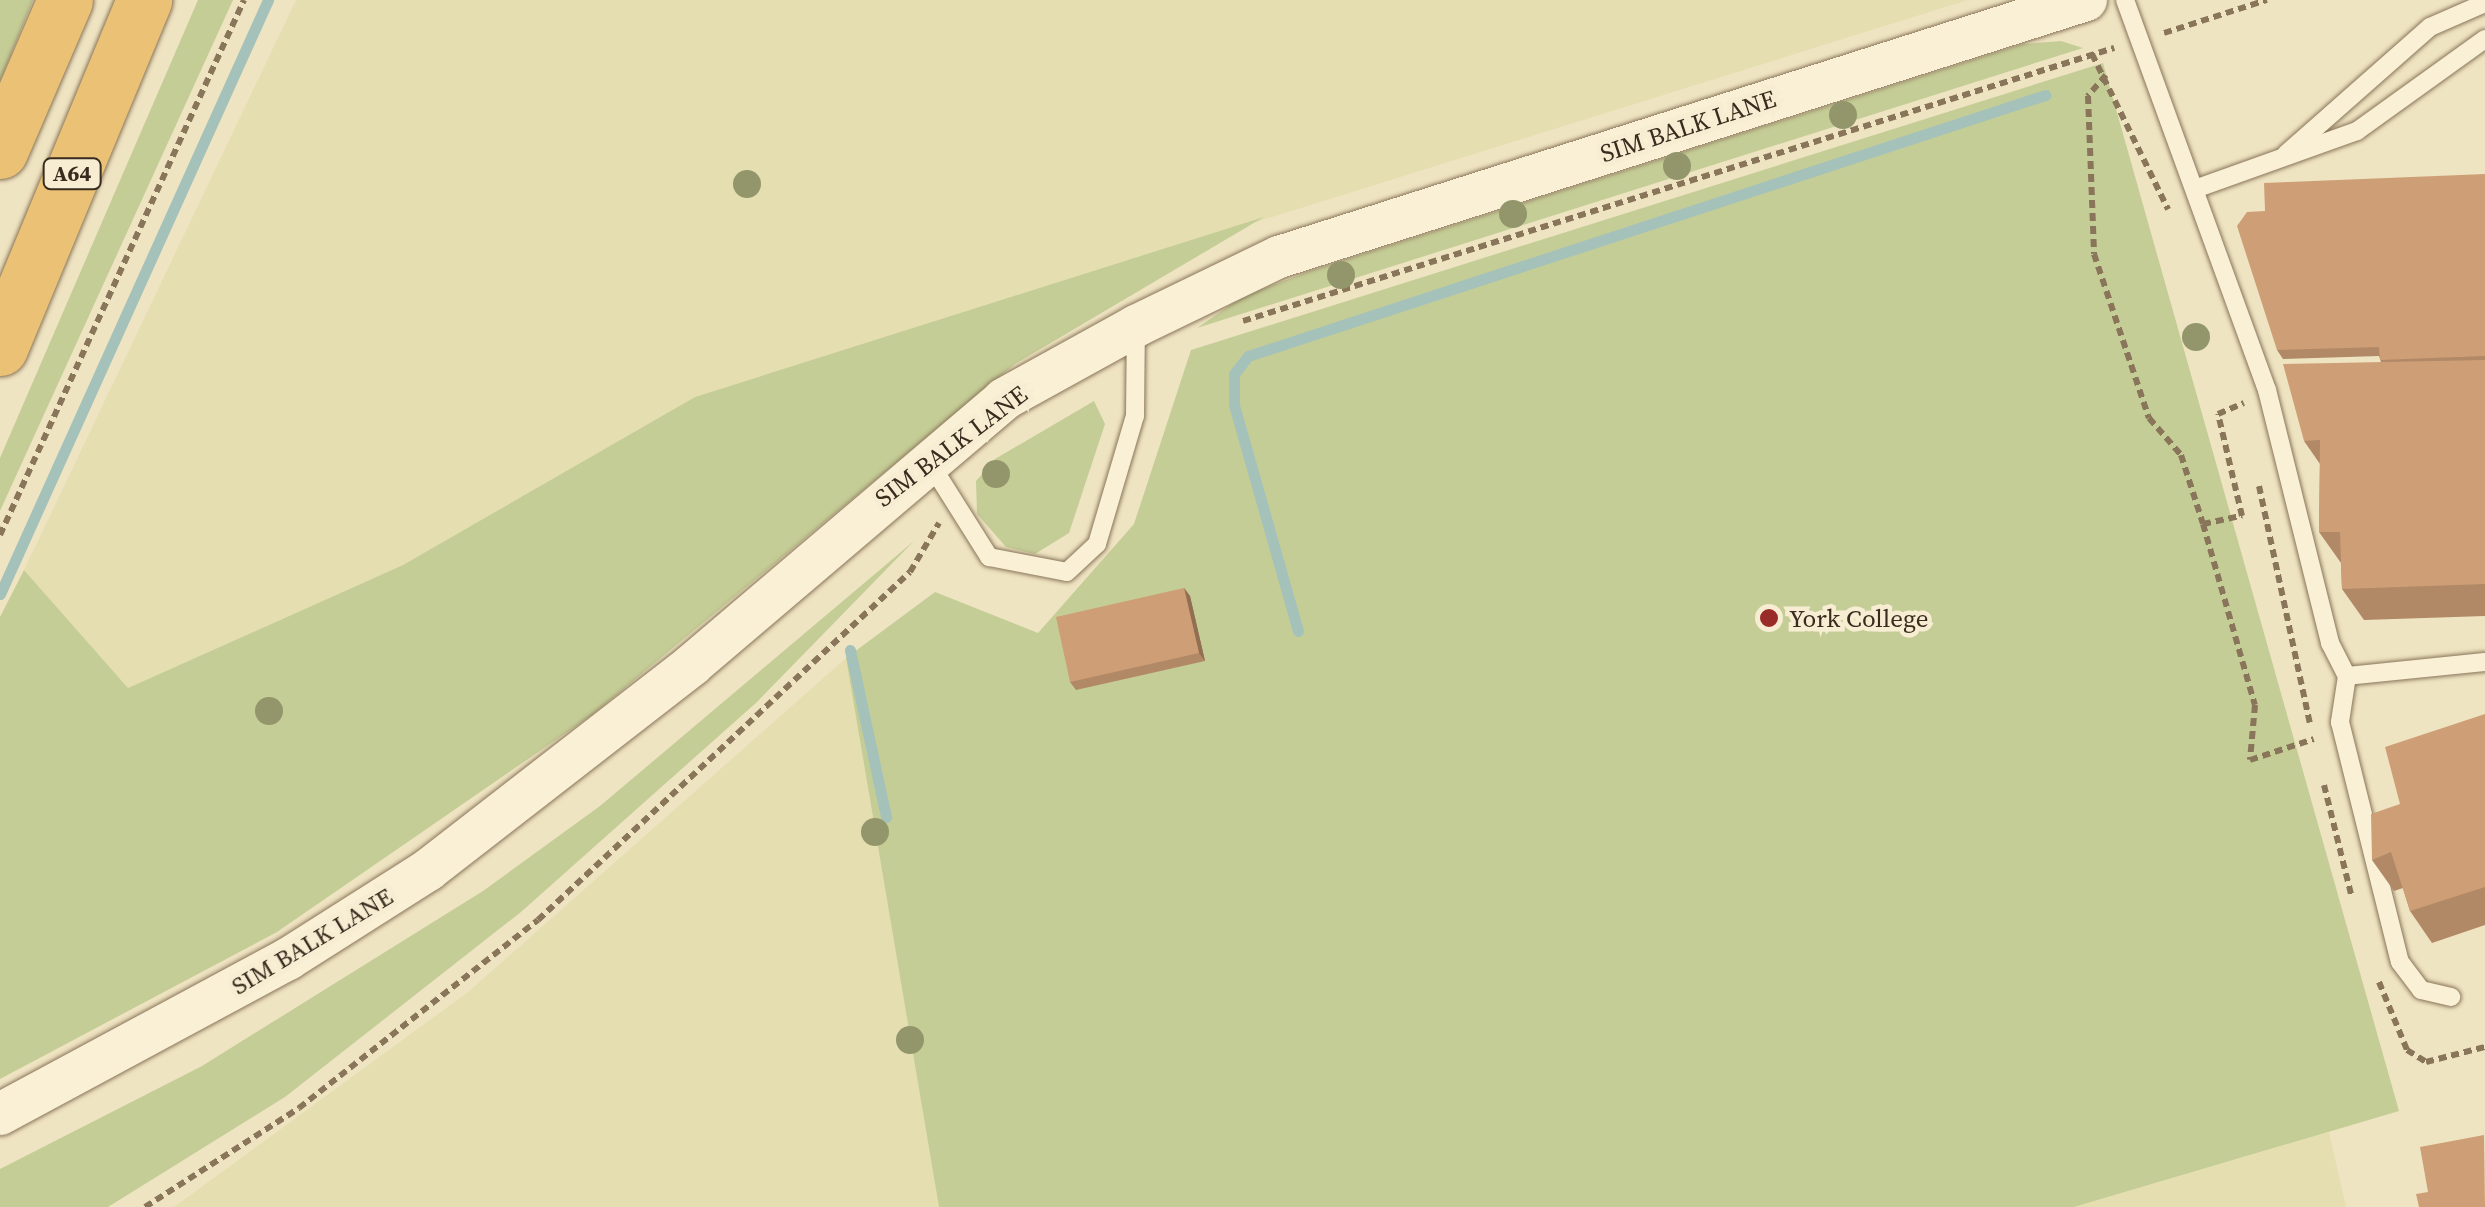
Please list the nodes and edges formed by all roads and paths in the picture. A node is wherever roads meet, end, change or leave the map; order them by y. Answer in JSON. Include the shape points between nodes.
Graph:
{"nodes":[{"id":1,"x":65,"y":0,"type":"edge"},
{"id":2,"x":144,"y":0,"type":"edge"},
{"id":3,"x":244,"y":0,"type":"edge"},
{"id":4,"x":2086,"y":0,"type":"edge"},
{"id":5,"x":2125,"y":0,"type":"edge"},
{"id":6,"x":2485,"y":4,"type":"edge"},
{"id":7,"x":2485,"y":39,"type":"edge"},
{"id":8,"x":2092,"y":54,"type":"dead end"},
{"id":9,"x":2034,"y":72,"type":"dead end"},
{"id":10,"x":2106,"y":75,"type":"junction"},
{"id":11,"x":0,"y":151,"type":"edge"},
{"id":12,"x":2278,"y":161,"type":"junction"},
{"id":13,"x":2195,"y":189,"type":"junction"},
{"id":14,"x":2174,"y":222,"type":"dead end"},
{"id":15,"x":1136,"y":326,"type":"junction"},
{"id":16,"x":1226,"y":327,"type":"dead end"},
{"id":17,"x":0,"y":348,"type":"edge"},
{"id":18,"x":2234,"y":386,"type":"dead end"},
{"id":19,"x":2245,"y":423,"type":"dead end"},
{"id":20,"x":2167,"y":440,"type":"dead end"},
{"id":21,"x":927,"y":458,"type":"junction"},
{"id":22,"x":2257,"y":480,"type":"dead end"},
{"id":23,"x":952,"y":502,"type":"junction"},
{"id":24,"x":2203,"y":524,"type":"dead end"},
{"id":25,"x":0,"y":535,"type":"edge"},
{"id":26,"x":2485,"y":662,"type":"edge"},
{"id":27,"x":2348,"y":676,"type":"junction"},
{"id":28,"x":2314,"y":739,"type":"junction"},
{"id":29,"x":2318,"y":756,"type":"dead end"},
{"id":30,"x":2321,"y":774,"type":"dead end"},
{"id":31,"x":2358,"y":915,"type":"dead end"},
{"id":32,"x":2375,"y":970,"type":"dead end"},
{"id":33,"x":2451,"y":997,"type":"dead end"},
{"id":34,"x":2485,"y":1047,"type":"edge"},
{"id":35,"x":0,"y":1114,"type":"edge"},
{"id":36,"x":146,"y":1207,"type":"edge"}],
"edges":[{"from":1,"to":11,"type":"highway"},
{"from":2,"to":17,"type":"highway","number":"A64"},
{"from":3,"to":25,"type":"path"},
{"from":4,"to":15,"type":"street","name":"SIM BALK LANE","via":[[1278,257]]},
{"from":5,"to":13,"type":"lane"},
{"from":6,"to":12,"type":"lane","via":[[2430,27]]},
{"from":7,"to":12,"type":"lane","via":[[2357,131]]},
{"from":8,"to":10,"type":"path"},
{"from":9,"to":16,"type":"path"},
{"from":10,"to":14,"type":"path"},
{"from":10,"to":20,"type":"path","via":[[2088,96],[2094,254],[2149,418]]},
{"from":12,"to":13,"type":"lane"},
{"from":13,"to":27,"type":"lane","via":[[2267,390],[2330,643]]},
{"from":15,"to":21,"type":"street","name":"SIM BALK LANE","via":[[1004,399]]},
{"from":15,"to":23,"type":"lane","via":[[1135,416],[1097,544],[1066,572],[1028,572],[989,556]]},
{"from":18,"to":19,"type":"path"},
{"from":21,"to":23,"type":"lane"},
{"from":21,"to":35,"type":"street","name":"SIM BALK LANE","via":[[692,665],[428,870]]},
{"from":22,"to":28,"type":"path"},
{"from":23,"to":36,"type":"path","via":[[910,572],[538,920],[300,1108]]},
{"from":24,"to":28,"type":"path","via":[[2254,705],[2250,760]]},
{"from":26,"to":27,"type":"lane"},
{"from":27,"to":33,"type":"lane","via":[[2340,722],[2400,962],[2421,990]]},
{"from":28,"to":29,"type":"path"},
{"from":30,"to":31,"type":"path"},
{"from":32,"to":34,"type":"path","via":[[2407,1050],[2426,1062]]}]}
